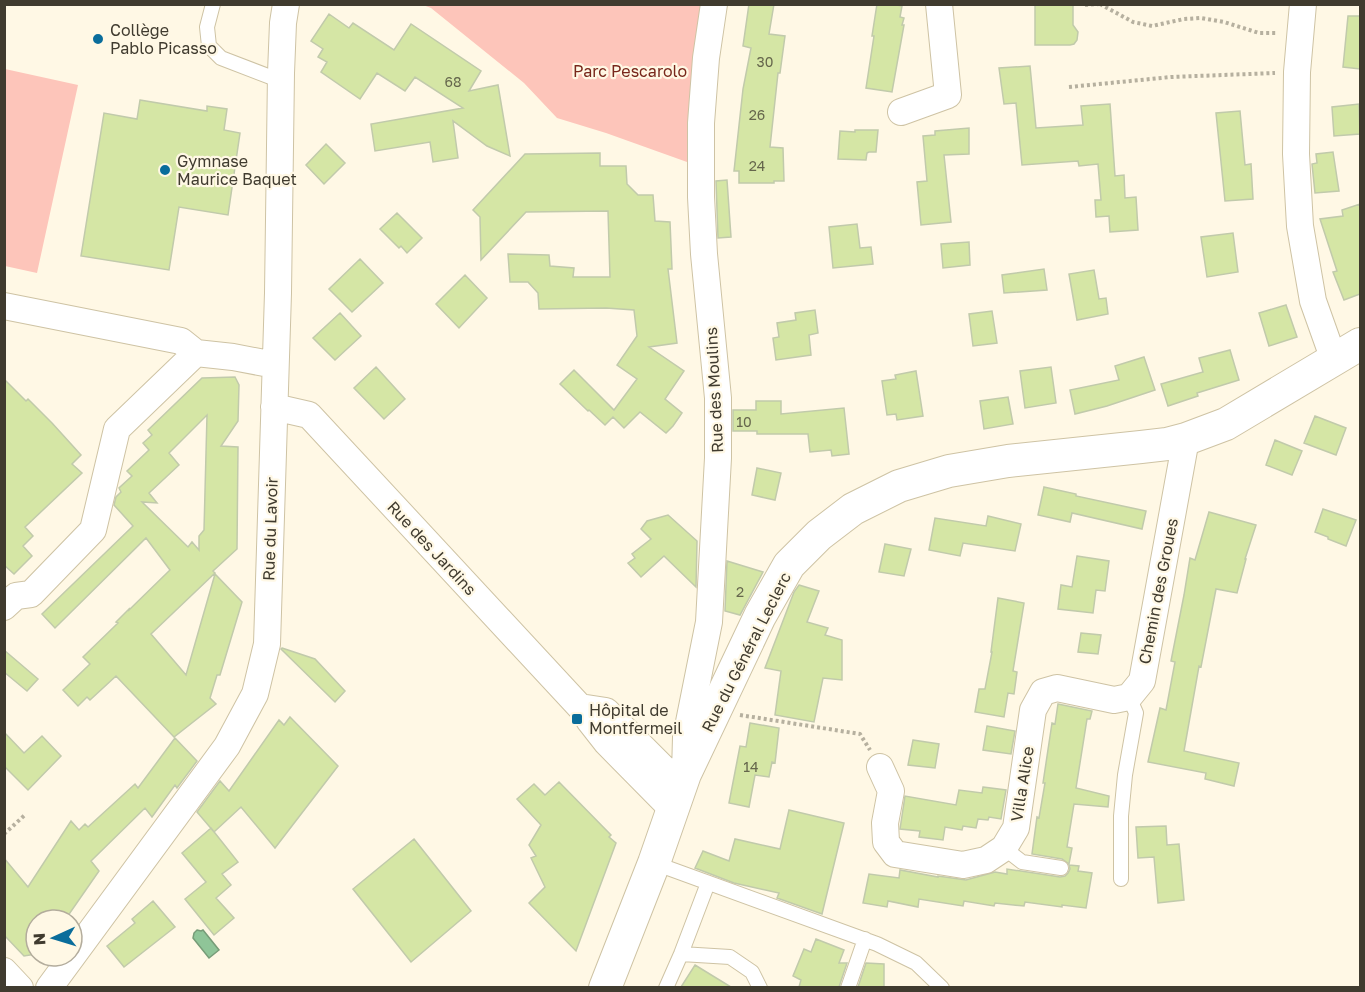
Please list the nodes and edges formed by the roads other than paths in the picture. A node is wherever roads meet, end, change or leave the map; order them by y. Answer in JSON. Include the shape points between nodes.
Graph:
{"nodes":[{"id":1,"x":213,"y":4,"type":"edge"},
{"id":2,"x":286,"y":4,"type":"edge"},
{"id":3,"x":714,"y":4,"type":"edge"},
{"id":4,"x":939,"y":4,"type":"edge"},
{"id":5,"x":1303,"y":4,"type":"edge"},
{"id":6,"x":281,"y":81,"type":"junction"},
{"id":7,"x":901,"y":112,"type":"dead end"},
{"id":8,"x":4,"y":306,"type":"edge"},
{"id":9,"x":1348,"y":352,"type":"edge"},
{"id":10,"x":196,"y":353,"type":"junction"},
{"id":11,"x":275,"y":365,"type":"junction"},
{"id":12,"x":274,"y":407,"type":"junction"},
{"id":13,"x":1186,"y":439,"type":"junction"},
{"id":14,"x":1142,"y":447,"type":"junction"},
{"id":15,"x":1179,"y":481,"type":"junction"},
{"id":16,"x":4,"y":607,"type":"edge"},
{"id":17,"x":1129,"y":697,"type":"junction"},
{"id":18,"x":708,"y":709,"type":"junction"},
{"id":19,"x":584,"y":714,"type":"junction"},
{"id":20,"x":880,"y":767,"type":"road end"},
{"id":21,"x":685,"y":774,"type":"junction"},
{"id":22,"x":673,"y":810,"type":"junction"},
{"id":23,"x":1004,"y":848,"type":"junction"},
{"id":24,"x":654,"y":863,"type":"junction"},
{"id":25,"x":1061,"y":868,"type":"dead end"},
{"id":26,"x":1121,"y":879,"type":"dead end"},
{"id":27,"x":708,"y":883,"type":"junction"},
{"id":28,"x":865,"y":939,"type":"junction"},
{"id":29,"x":681,"y":954,"type":"junction"},
{"id":30,"x":4,"y":971,"type":"edge"},
{"id":31,"x":20,"y":987,"type":"edge"},
{"id":32,"x":49,"y":987,"type":"edge"},
{"id":33,"x":605,"y":987,"type":"edge"},
{"id":34,"x":666,"y":987,"type":"edge"},
{"id":35,"x":760,"y":987,"type":"edge"},
{"id":36,"x":848,"y":987,"type":"edge"},
{"id":37,"x":942,"y":987,"type":"edge"}],
"edges":[{"from":1,"to":6,"type":"lane","via":[[207,27],[209,46],[221,58]]},
{"from":2,"to":6,"type":"street","name":"Rue du Lavoir"},
{"from":3,"to":18,"type":"street","name":"Rue des Moulins","via":[[701,123],[704,254],[718,398]]},
{"from":4,"to":7,"type":"street","via":[[948,94]]},
{"from":5,"to":9,"type":"street","via":[[1297,72],[1300,226],[1313,301]]},
{"from":6,"to":11,"type":"street","name":"Rue du Lavoir"},
{"from":8,"to":10,"type":"street","via":[[181,341]]},
{"from":9,"to":13,"type":"street","name":"Rue du Général Leclerc","via":[[1226,424]]},
{"from":10,"to":11,"type":"street"},
{"from":10,"to":16,"type":"street","via":[[117,429],[93,530],[31,594],[16,596]]},
{"from":11,"to":12,"type":"street","name":"Rue du Lavoir"},
{"from":12,"to":19,"type":"street","name":"Rue des Jardins","via":[[309,415]]},
{"from":12,"to":32,"type":"street","name":"Rue du Lavoir","via":[[267,644],[255,694],[227,746]]},
{"from":13,"to":14,"type":"street","name":"Rue du Général Leclerc"},
{"from":13,"to":15,"type":"street","name":"Chemin des Groues"},
{"from":14,"to":15,"type":"street","via":[[1169,467]]},
{"from":14,"to":18,"type":"street","name":"Rue du Général Leclerc","via":[[949,471],[899,486],[853,509],[789,565]]},
{"from":15,"to":17,"type":"street","name":"Chemin des Groues","via":[[1142,681]]},
{"from":17,"to":23,"type":"street","name":"Villa Alice","via":[[1114,700],[1058,688],[1043,692],[1033,710],[1016,828]]},
{"from":17,"to":26,"type":"lane","via":[[1136,713],[1121,816]]},
{"from":18,"to":21,"type":"street","name":"Rue du Général Leclerc"},
{"from":19,"to":21,"type":"street","via":[[606,711],[665,770]]},
{"from":19,"to":22,"type":"street","name":"Rue des Jardins"},
{"from":20,"to":23,"type":"street","via":[[891,791],[886,842],[896,854],[963,865],[986,860]]},
{"from":21,"to":22,"type":"street","name":"Rue du Général Leclerc"},
{"from":22,"to":24,"type":"street","name":"Rue du Général Leclerc"},
{"from":23,"to":25,"type":"lane","via":[[1022,862]]},
{"from":24,"to":27,"type":"lane"},
{"from":24,"to":33,"type":"street","name":"Rue du Général Leclerc"},
{"from":27,"to":28,"type":"lane"},
{"from":27,"to":29,"type":"lane"},
{"from":28,"to":36,"type":"lane"},
{"from":28,"to":37,"type":"lane","via":[[916,963]]},
{"from":29,"to":34,"type":"lane"},
{"from":29,"to":35,"type":"lane","via":[[730,957],[752,972]]},
{"from":30,"to":31,"type":"street"}]}
